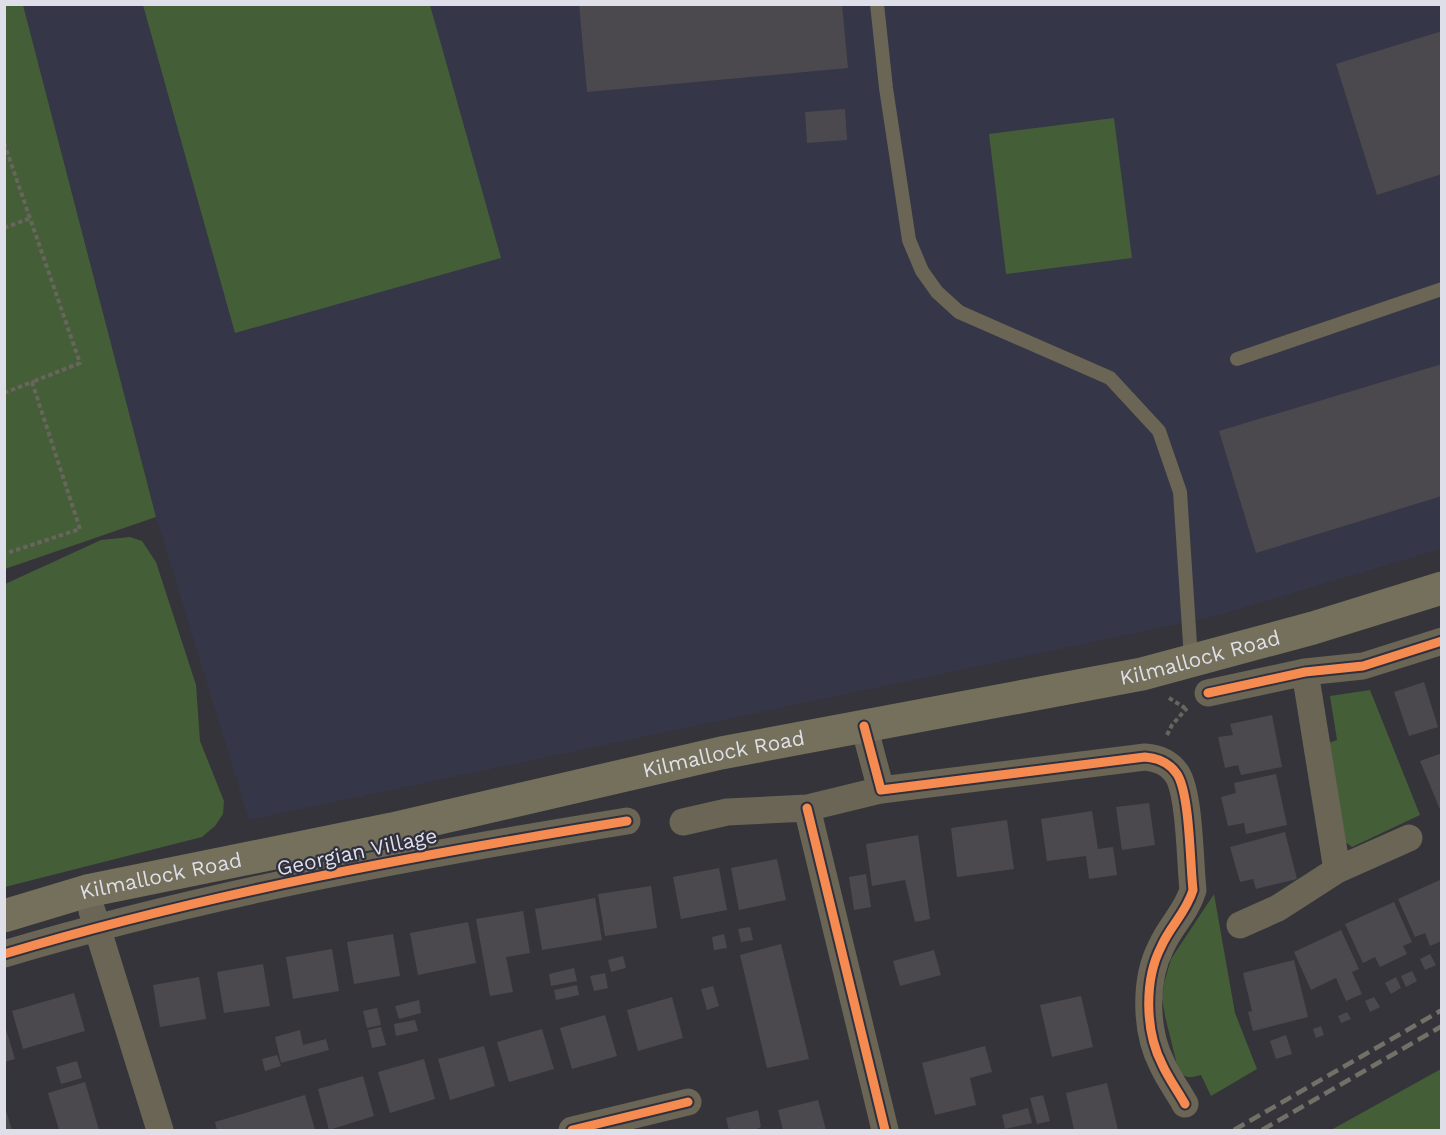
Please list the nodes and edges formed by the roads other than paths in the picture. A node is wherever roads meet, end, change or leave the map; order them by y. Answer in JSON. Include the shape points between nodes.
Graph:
{"nodes":[{"id":1,"x":877,"y":4,"type":"edge"},
{"id":2,"x":1442,"y":289,"type":"edge"},
{"id":3,"x":1237,"y":359,"type":"dead end"},
{"id":4,"x":1442,"y":588,"type":"edge"},
{"id":5,"x":1442,"y":641,"type":"edge"},
{"id":6,"x":1191,"y":659,"type":"junction"},
{"id":7,"x":1305,"y":672,"type":"junction"},
{"id":8,"x":1208,"y":693,"type":"road end"},
{"id":9,"x":864,"y":726,"type":"junction"},
{"id":10,"x":881,"y":790,"type":"junction"},
{"id":11,"x":807,"y":808,"type":"junction"},
{"id":12,"x":627,"y":821,"type":"dead end"},
{"id":13,"x":683,"y":822,"type":"dead end"},
{"id":14,"x":392,"y":829,"type":"junction"},
{"id":15,"x":1409,"y":838,"type":"dead end"},
{"id":16,"x":397,"y":860,"type":"junction"},
{"id":17,"x":1337,"y":870,"type":"junction"},
{"id":18,"x":87,"y":891,"type":"junction"},
{"id":19,"x":4,"y":916,"type":"edge"},
{"id":20,"x":1240,"y":925,"type":"dead end"},
{"id":21,"x":96,"y":927,"type":"junction"},
{"id":22,"x":4,"y":954,"type":"edge"},
{"id":23,"x":688,"y":1102,"type":"dead end"},
{"id":24,"x":1185,"y":1104,"type":"dead end"},
{"id":25,"x":160,"y":1131,"type":"edge"},
{"id":26,"x":572,"y":1131,"type":"edge"},
{"id":27,"x":885,"y":1131,"type":"edge"}],
"edges":[{"from":1,"to":6,"type":"lane","via":[[909,240],[922,271],[959,312],[1110,378],[1159,431],[1180,492]]},
{"from":2,"to":3,"type":"lane"},
{"from":4,"to":6,"type":"main road","name":"Kilmallock Road","via":[[1313,628]]},
{"from":5,"to":7,"type":"street","via":[[1363,666]]},
{"from":6,"to":9,"type":"main road","name":"Kilmallock Road","via":[[1142,674]]},
{"from":7,"to":8,"type":"street"},
{"from":7,"to":17,"type":"street"},
{"from":9,"to":10,"type":"street"},
{"from":9,"to":14,"type":"main road","name":"Kilmallock Road","via":[[721,753]]},
{"from":10,"to":11,"type":"street"},
{"from":10,"to":24,"type":"street","via":[[1156,758],[1168,764],[1178,775],[1184,797],[1193,890],[1188,905],[1161,945],[1148,1009],[1161,1063]]},
{"from":11,"to":13,"type":"street","via":[[727,812]]},
{"from":11,"to":27,"type":"street"},
{"from":12,"to":16,"type":"street","name":"Georgian Village"},
{"from":14,"to":16,"type":"street"},
{"from":14,"to":18,"type":"main road","name":"Kilmallock Road"},
{"from":15,"to":17,"type":"street"},
{"from":16,"to":21,"type":"street","name":"Georgian Village"},
{"from":17,"to":20,"type":"street","via":[[1278,908]]},
{"from":18,"to":19,"type":"main road","name":"Kilmallock Road"},
{"from":18,"to":21,"type":"street"},
{"from":21,"to":22,"type":"street","name":"Georgian Village"},
{"from":21,"to":25,"type":"street"},
{"from":23,"to":26,"type":"street"}]}
